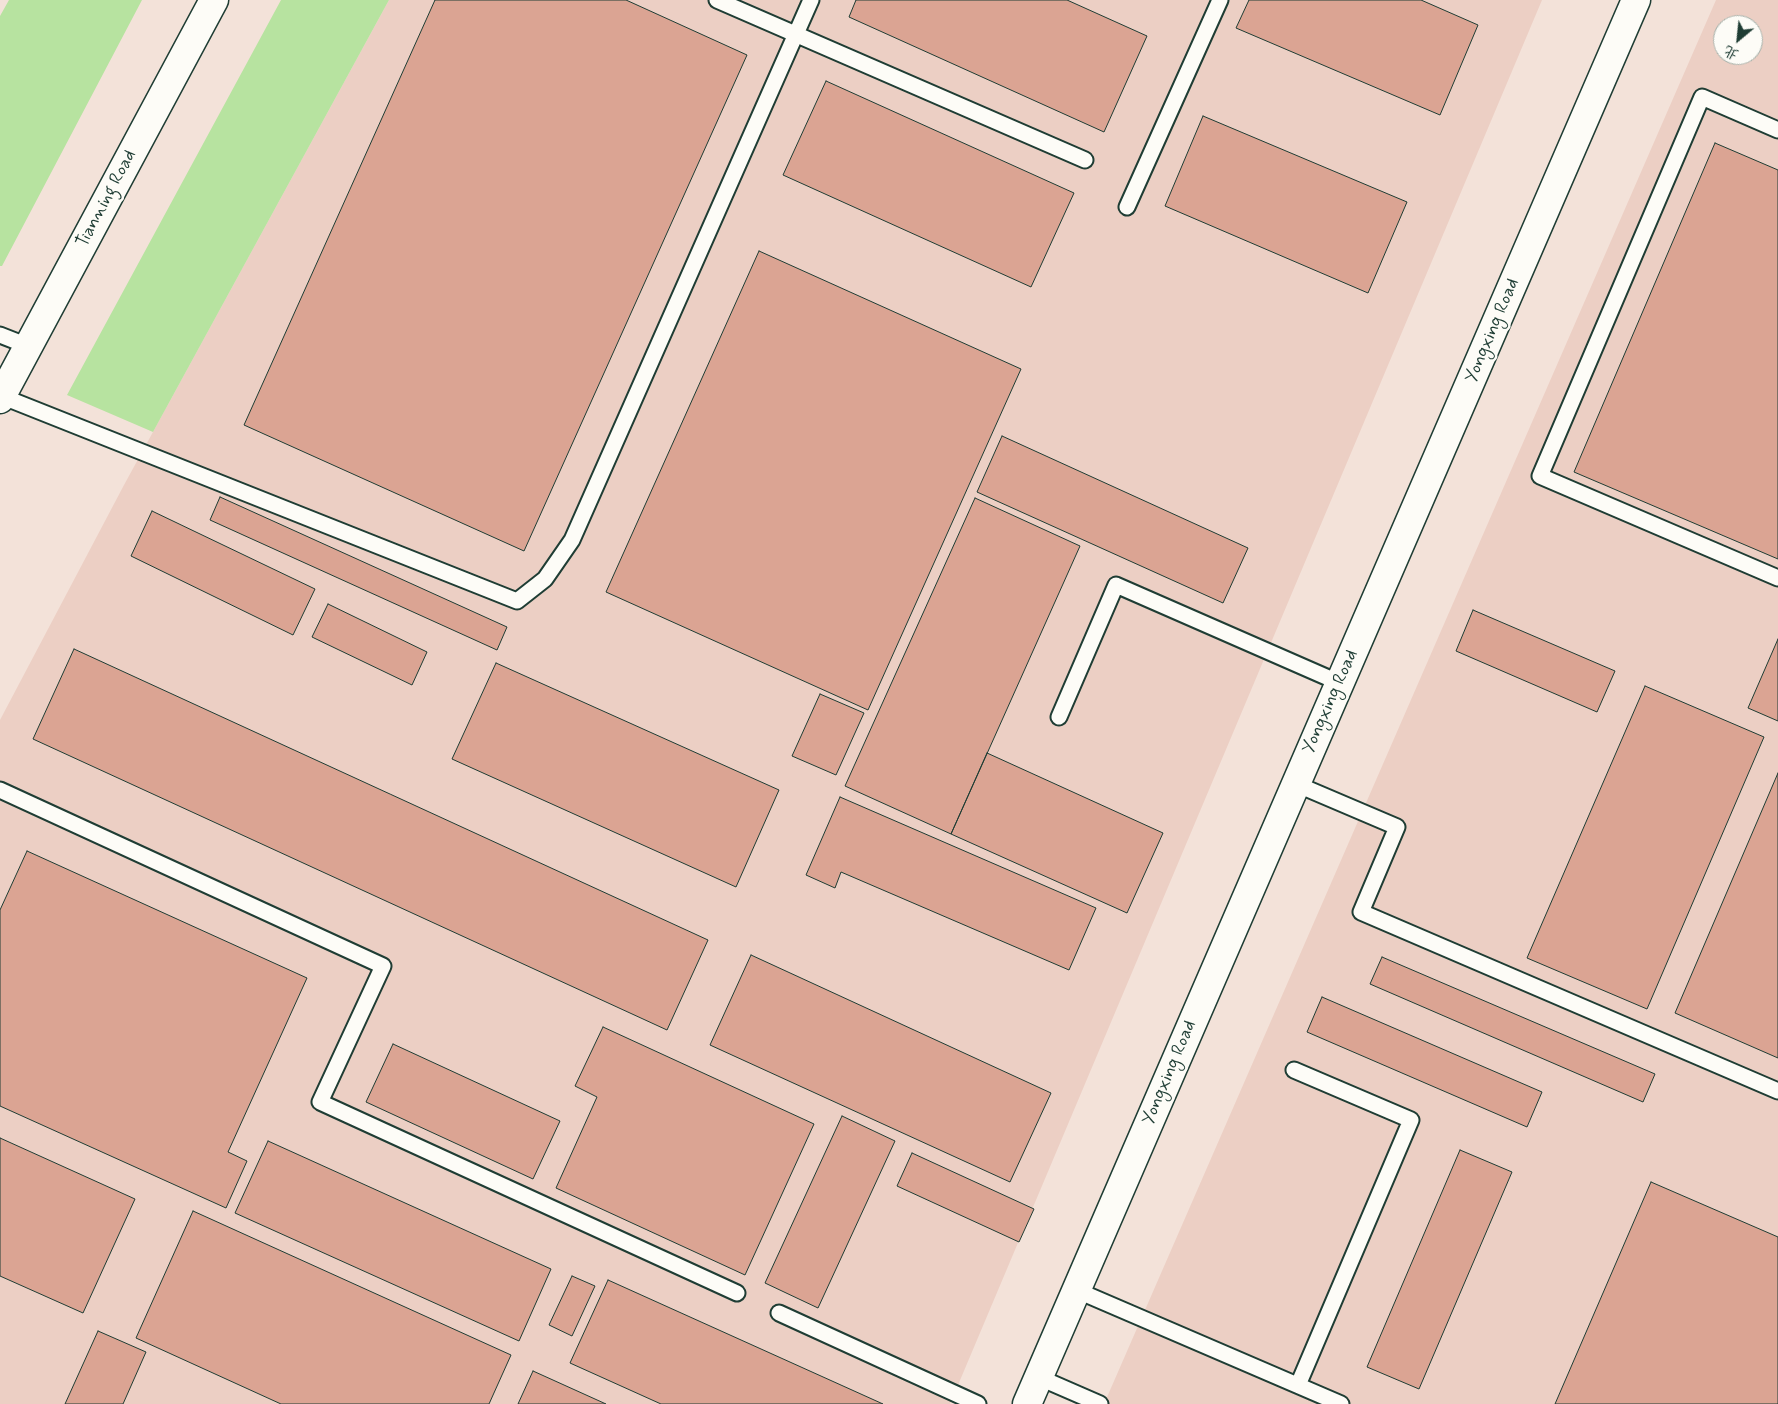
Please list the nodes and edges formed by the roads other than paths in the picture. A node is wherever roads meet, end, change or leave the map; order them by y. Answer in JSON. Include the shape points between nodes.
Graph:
{"nodes":[{"id":1,"x":214,"y":0,"type":"edge"},
{"id":2,"x":717,"y":0,"type":"edge"},
{"id":3,"x":811,"y":0,"type":"edge"},
{"id":4,"x":1220,"y":0,"type":"edge"},
{"id":5,"x":1636,"y":0,"type":"edge"},
{"id":6,"x":796,"y":34,"type":"junction"},
{"id":7,"x":1778,"y":130,"type":"edge"},
{"id":8,"x":1085,"y":160,"type":"dead end"},
{"id":9,"x":1127,"y":207,"type":"dead end"},
{"id":10,"x":0,"y":335,"type":"edge"},
{"id":11,"x":28,"y":346,"type":"junction"},
{"id":12,"x":1,"y":398,"type":"edge"},
{"id":13,"x":1778,"y":578,"type":"edge"},
{"id":14,"x":1340,"y":683,"type":"junction"},
{"id":15,"x":1059,"y":717,"type":"dead end"},
{"id":16,"x":1296,"y":784,"type":"junction"},
{"id":17,"x":0,"y":790,"type":"edge"},
{"id":18,"x":1294,"y":1070,"type":"dead end"},
{"id":19,"x":1778,"y":1091,"type":"edge"},
{"id":20,"x":1076,"y":1290,"type":"junction"},
{"id":21,"x":736,"y":1293,"type":"dead end"},
{"id":22,"x":779,"y":1313,"type":"dead end"},
{"id":23,"x":1038,"y":1377,"type":"junction"},
{"id":24,"x":1298,"y":1385,"type":"junction"},
{"id":25,"x":978,"y":1404,"type":"edge"},
{"id":26,"x":1027,"y":1404,"type":"edge"},
{"id":27,"x":1100,"y":1404,"type":"edge"},
{"id":28,"x":1341,"y":1404,"type":"edge"}],
"edges":[{"from":1,"to":11,"type":"street","name":"Tianning Road"},
{"from":2,"to":6,"type":"lane"},
{"from":3,"to":6,"type":"lane"},
{"from":4,"to":9,"type":"lane"},
{"from":5,"to":14,"type":"street","name":"Yongxing Road"},
{"from":6,"to":8,"type":"lane"},
{"from":6,"to":12,"type":"lane","via":[[572,540],[545,579],[517,602]]},
{"from":7,"to":13,"type":"lane","via":[[1702,97],[1540,476]]},
{"from":10,"to":11,"type":"lane"},
{"from":11,"to":12,"type":"street","name":"Tianning Road"},
{"from":14,"to":15,"type":"lane","via":[[1116,585]]},
{"from":14,"to":16,"type":"street","name":"Yongxing Road"},
{"from":16,"to":19,"type":"lane","via":[[1397,827],[1361,912]]},
{"from":16,"to":20,"type":"street","name":"Yongxing Road"},
{"from":17,"to":21,"type":"lane","via":[[383,966],[320,1102]]},
{"from":18,"to":24,"type":"lane","via":[[1411,1120]]},
{"from":20,"to":23,"type":"street","name":"Yongxing Road"},
{"from":20,"to":24,"type":"lane"},
{"from":22,"to":25,"type":"lane"},
{"from":23,"to":26,"type":"street","name":"Yongxing Road"},
{"from":23,"to":27,"type":"lane"},
{"from":24,"to":28,"type":"lane"}]}
